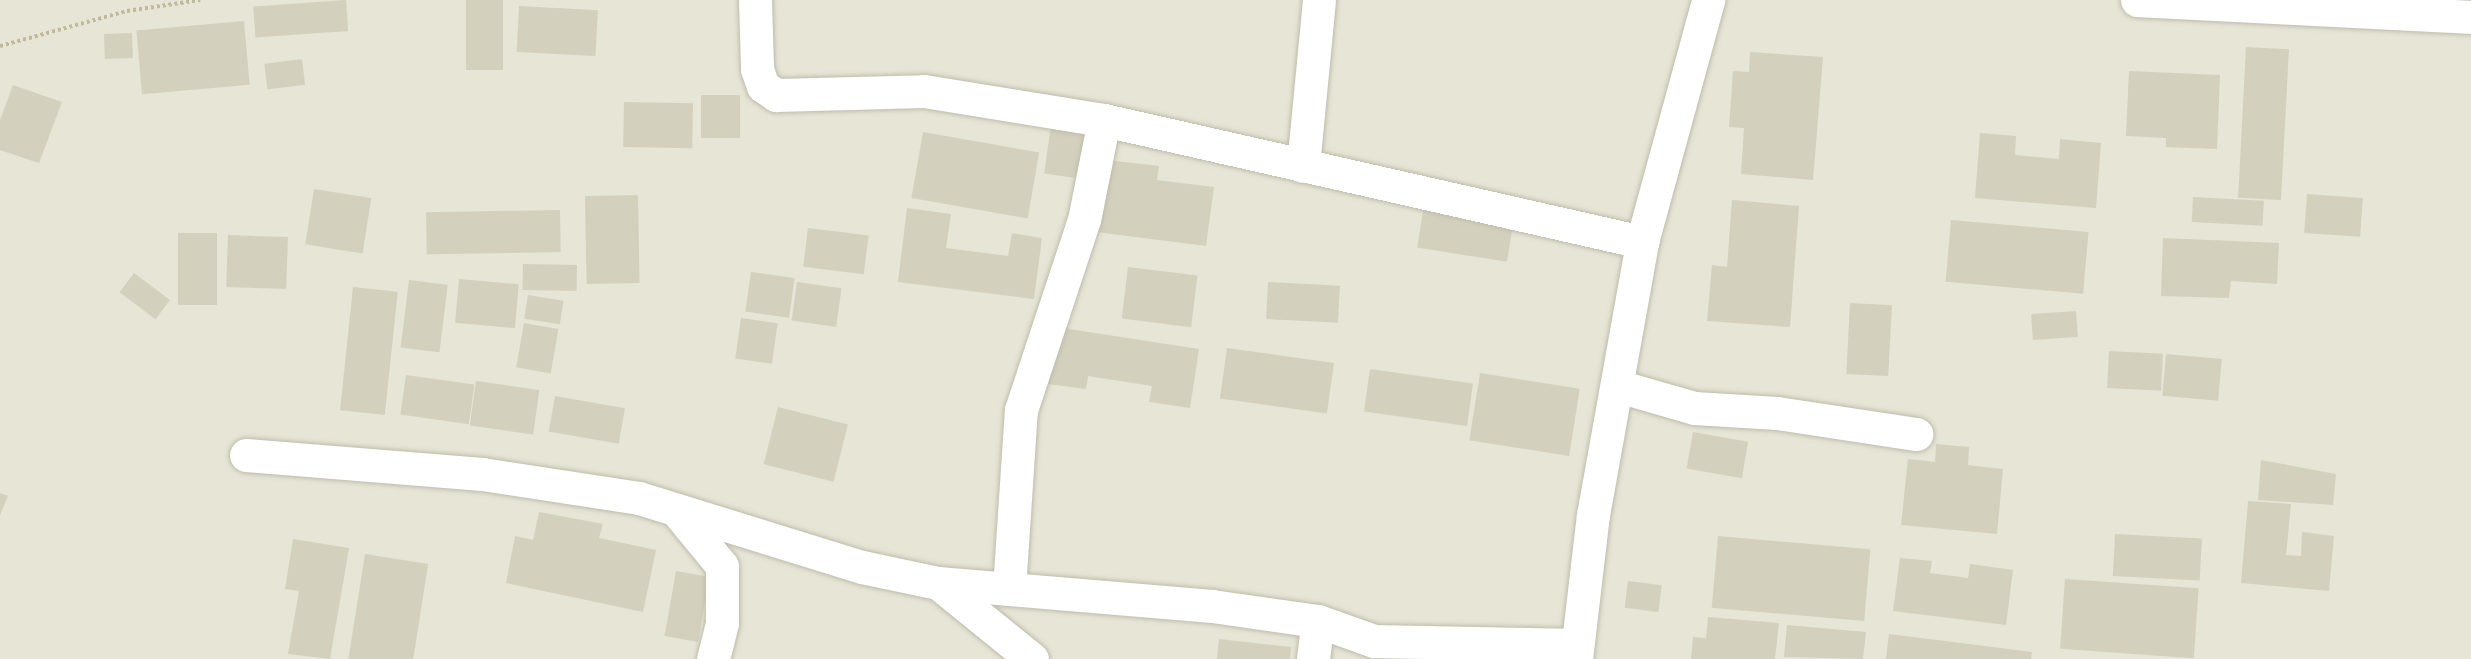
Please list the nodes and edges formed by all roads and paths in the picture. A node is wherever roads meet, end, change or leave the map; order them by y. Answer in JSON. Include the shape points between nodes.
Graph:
{"nodes":[{"id":1,"x":200,"y":0,"type":"edge"},
{"id":2,"x":755,"y":0,"type":"edge"},
{"id":3,"x":1319,"y":0,"type":"edge"},
{"id":4,"x":1708,"y":0,"type":"edge"},
{"id":5,"x":2137,"y":0,"type":"edge"},
{"id":6,"x":2471,"y":17,"type":"edge"},
{"id":7,"x":0,"y":46,"type":"edge"},
{"id":8,"x":1104,"y":120,"type":"junction"},
{"id":9,"x":1303,"y":166,"type":"junction"},
{"id":10,"x":1642,"y":242,"type":"junction"},
{"id":11,"x":1618,"y":386,"type":"junction"},
{"id":12,"x":1916,"y":434,"type":"dead end"},
{"id":13,"x":246,"y":455,"type":"dead end"},
{"id":14,"x":676,"y":510,"type":"junction"},
{"id":15,"x":939,"y":584,"type":"junction"},
{"id":16,"x":1009,"y":589,"type":"junction"},
{"id":17,"x":1318,"y":621,"type":"junction"},
{"id":18,"x":1576,"y":652,"type":"edge"},
{"id":19,"x":713,"y":659,"type":"edge"},
{"id":20,"x":1032,"y":659,"type":"edge"},
{"id":21,"x":1313,"y":659,"type":"edge"}],
"edges":[{"from":1,"to":7,"type":"path","via":[[127,11]]},
{"from":2,"to":8,"type":"street","via":[[757,69],[763,86],[776,95],[924,91]]},
{"from":3,"to":9,"type":"street"},
{"from":4,"to":10,"type":"street"},
{"from":5,"to":6,"type":"street"},
{"from":8,"to":9,"type":"street"},
{"from":8,"to":16,"type":"street","via":[[1084,220],[1021,410]]},
{"from":9,"to":10,"type":"street"},
{"from":10,"to":11,"type":"street"},
{"from":11,"to":12,"type":"street","via":[[1694,408],[1777,413]]},
{"from":11,"to":18,"type":"street","via":[[1593,515]]},
{"from":13,"to":14,"type":"street","via":[[482,474],[639,498]]},
{"from":14,"to":15,"type":"street","via":[[862,567]]},
{"from":14,"to":19,"type":"street","via":[[722,566],[722,623]]},
{"from":15,"to":16,"type":"street"},
{"from":15,"to":20,"type":"street"},
{"from":16,"to":17,"type":"street","via":[[1212,606]]},
{"from":17,"to":18,"type":"street","via":[[1374,641]]},
{"from":17,"to":21,"type":"street"}]}
